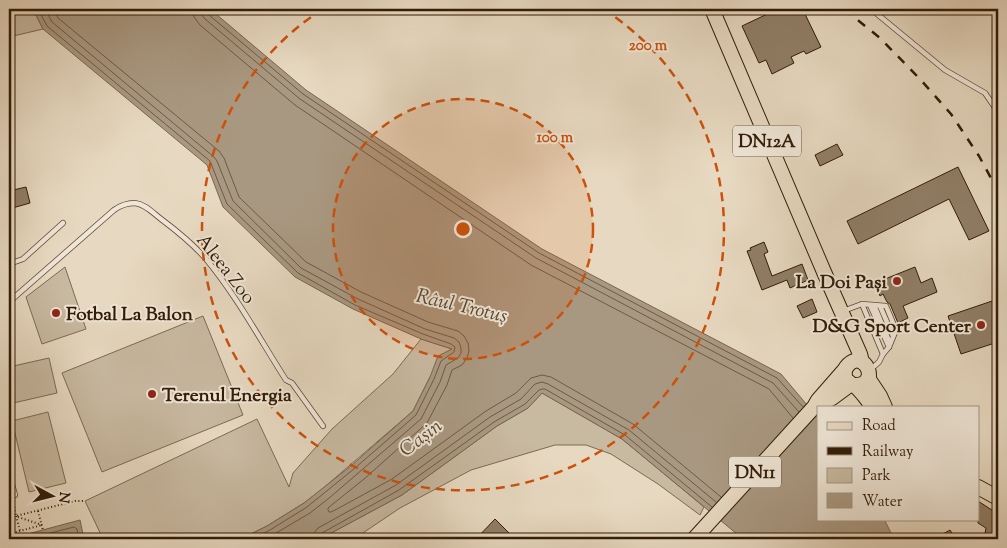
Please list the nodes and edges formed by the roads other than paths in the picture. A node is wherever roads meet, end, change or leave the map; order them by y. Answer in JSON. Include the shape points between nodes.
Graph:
{"nodes":[{"id":1,"x":712,"y":9,"type":"edge"},
{"id":2,"x":871,"y":9,"type":"edge"},
{"id":3,"x":998,"y":112,"type":"edge"},
{"id":4,"x":63,"y":223,"type":"dead end"},
{"id":5,"x":9,"y":264,"type":"edge"},
{"id":6,"x":9,"y":302,"type":"edge"},
{"id":7,"x":862,"y":304,"type":"junction"},
{"id":8,"x":872,"y":305,"type":"junction"},
{"id":9,"x":842,"y":312,"type":"junction"},
{"id":10,"x":890,"y":345,"type":"junction"},
{"id":11,"x":883,"y":354,"type":"junction"},
{"id":12,"x":847,"y":367,"type":"junction"},
{"id":13,"x":866,"y":370,"type":"junction"},
{"id":14,"x":853,"y":385,"type":"junction"},
{"id":15,"x":872,"y":406,"type":"edge"},
{"id":16,"x":885,"y":406,"type":"edge"},
{"id":17,"x":813,"y":408,"type":"junction"},
{"id":18,"x":323,"y":426,"type":"dead end"},
{"id":19,"x":9,"y":473,"type":"edge"},
{"id":20,"x":980,"y":488,"type":"edge"},
{"id":21,"x":15,"y":495,"type":"road end"},
{"id":22,"x":998,"y":498,"type":"edge"},
{"id":23,"x":696,"y":537,"type":"edge"}],
"edges":[{"from":1,"to":9,"type":"main road","number":"DN12A"},
{"from":2,"to":3,"type":"lane","via":[[945,70],[985,93]]},
{"from":4,"to":5,"type":"lane","via":[[23,259]]},
{"from":6,"to":18,"type":"lane","name":"Aleea Zoo","via":[[121,205],[136,203],[144,206],[206,258],[286,380],[292,383]]},
{"from":7,"to":8,"type":"lane"},
{"from":7,"to":9,"type":"lane"},
{"from":7,"to":11,"type":"lane"},
{"from":8,"to":10,"type":"lane"},
{"from":8,"to":10,"type":"lane","via":[[886,306],[896,330]]},
{"from":9,"to":12,"type":"main road","number":"DN12A"},
{"from":9,"to":13,"type":"main road","number":"DN12A"},
{"from":10,"to":11,"type":"lane"},
{"from":11,"to":13,"type":"lane","via":[[879,362]]},
{"from":12,"to":13,"type":"main road","via":[[855,361]]},
{"from":12,"to":14,"type":"main road","via":[[846,380]]},
{"from":12,"to":17,"type":"main road","number":"DN11"},
{"from":13,"to":14,"type":"main road","via":[[866,381]]},
{"from":13,"to":16,"type":"main road"},
{"from":14,"to":15,"type":"main road"},
{"from":14,"to":17,"type":"main road","number":"DN11"},
{"from":17,"to":23,"type":"main road","number":"DN11"},
{"from":19,"to":21,"type":"lane"},
{"from":20,"to":22,"type":"main road"}]}
